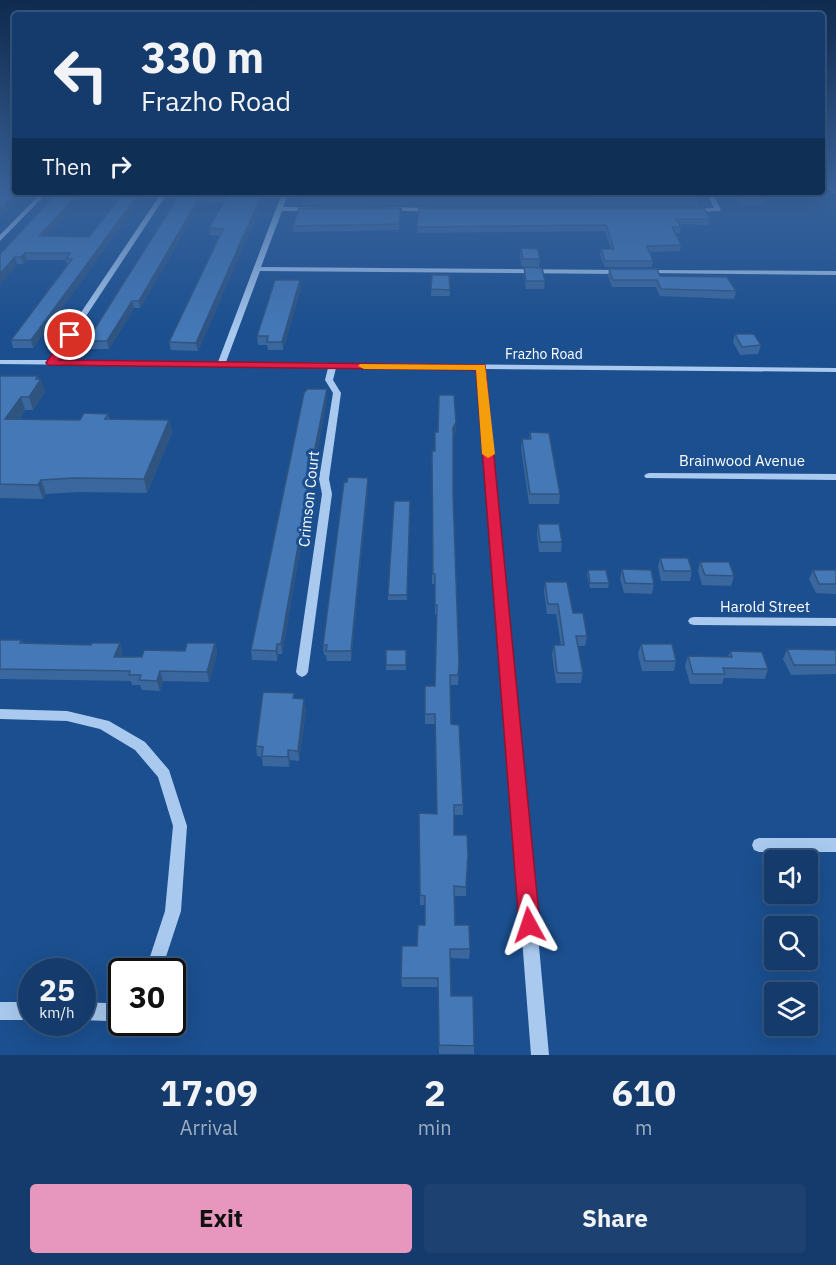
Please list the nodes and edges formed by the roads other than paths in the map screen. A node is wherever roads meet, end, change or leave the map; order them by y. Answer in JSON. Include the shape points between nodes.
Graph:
{"nodes":[{"id":1,"x":136,"y":235,"type":"edge"},
{"id":2,"x":270,"y":235,"type":"edge"},
{"id":3,"x":258,"y":269,"type":"junction"},
{"id":4,"x":624,"y":272,"type":"edge"},
{"id":5,"x":635,"y":272,"type":"edge"},
{"id":6,"x":836,"y":273,"type":"edge"},
{"id":7,"x":0,"y":363,"type":"edge"},
{"id":8,"x":51,"y":363,"type":"junction"},
{"id":9,"x":221,"y":365,"type":"junction"},
{"id":10,"x":332,"y":366,"type":"junction"},
{"id":11,"x":482,"y":367,"type":"junction"},
{"id":12,"x":836,"y":370,"type":"edge"},
{"id":13,"x":649,"y":476,"type":"dead end"},
{"id":14,"x":836,"y":477,"type":"edge"},
{"id":15,"x":694,"y":621,"type":"dead end"},
{"id":16,"x":836,"y":622,"type":"edge"},
{"id":17,"x":302,"y":672,"type":"dead end"},
{"id":18,"x":0,"y":714,"type":"edge"},
{"id":19,"x":759,"y":844,"type":"dead end"},
{"id":20,"x":836,"y":845,"type":"edge"},
{"id":21,"x":158,"y":958,"type":"edge"},
{"id":22,"x":0,"y":1011,"type":"edge"},
{"id":23,"x":18,"y":1011,"type":"edge"},
{"id":24,"x":540,"y":1055,"type":"edge"}],
"edges":[{"from":1,"to":8,"type":"street"},
{"from":2,"to":3,"type":"street"},
{"from":3,"to":4,"type":"street"},
{"from":3,"to":9,"type":"street"},
{"from":5,"to":6,"type":"street"},
{"from":7,"to":8,"type":"street","name":"Frazho Road"},
{"from":8,"to":9,"type":"street","name":"Frazho Road"},
{"from":9,"to":10,"type":"street","name":"Frazho Road"},
{"from":10,"to":11,"type":"street","name":"Frazho Road"},
{"from":10,"to":17,"type":"street","name":"Crimson Court","via":[[329,380],[337,393]]},
{"from":11,"to":12,"type":"street","name":"Frazho Road"},
{"from":11,"to":24,"type":"street"},
{"from":13,"to":14,"type":"street","name":"Brainwood Avenue"},
{"from":15,"to":16,"type":"street","name":"Harold Street"},
{"from":18,"to":21,"type":"street","via":[[67,716],[104,725],[140,746],[164,774],[180,826],[173,911]]},
{"from":19,"to":20,"type":"street"},
{"from":22,"to":23,"type":"street"}]}
